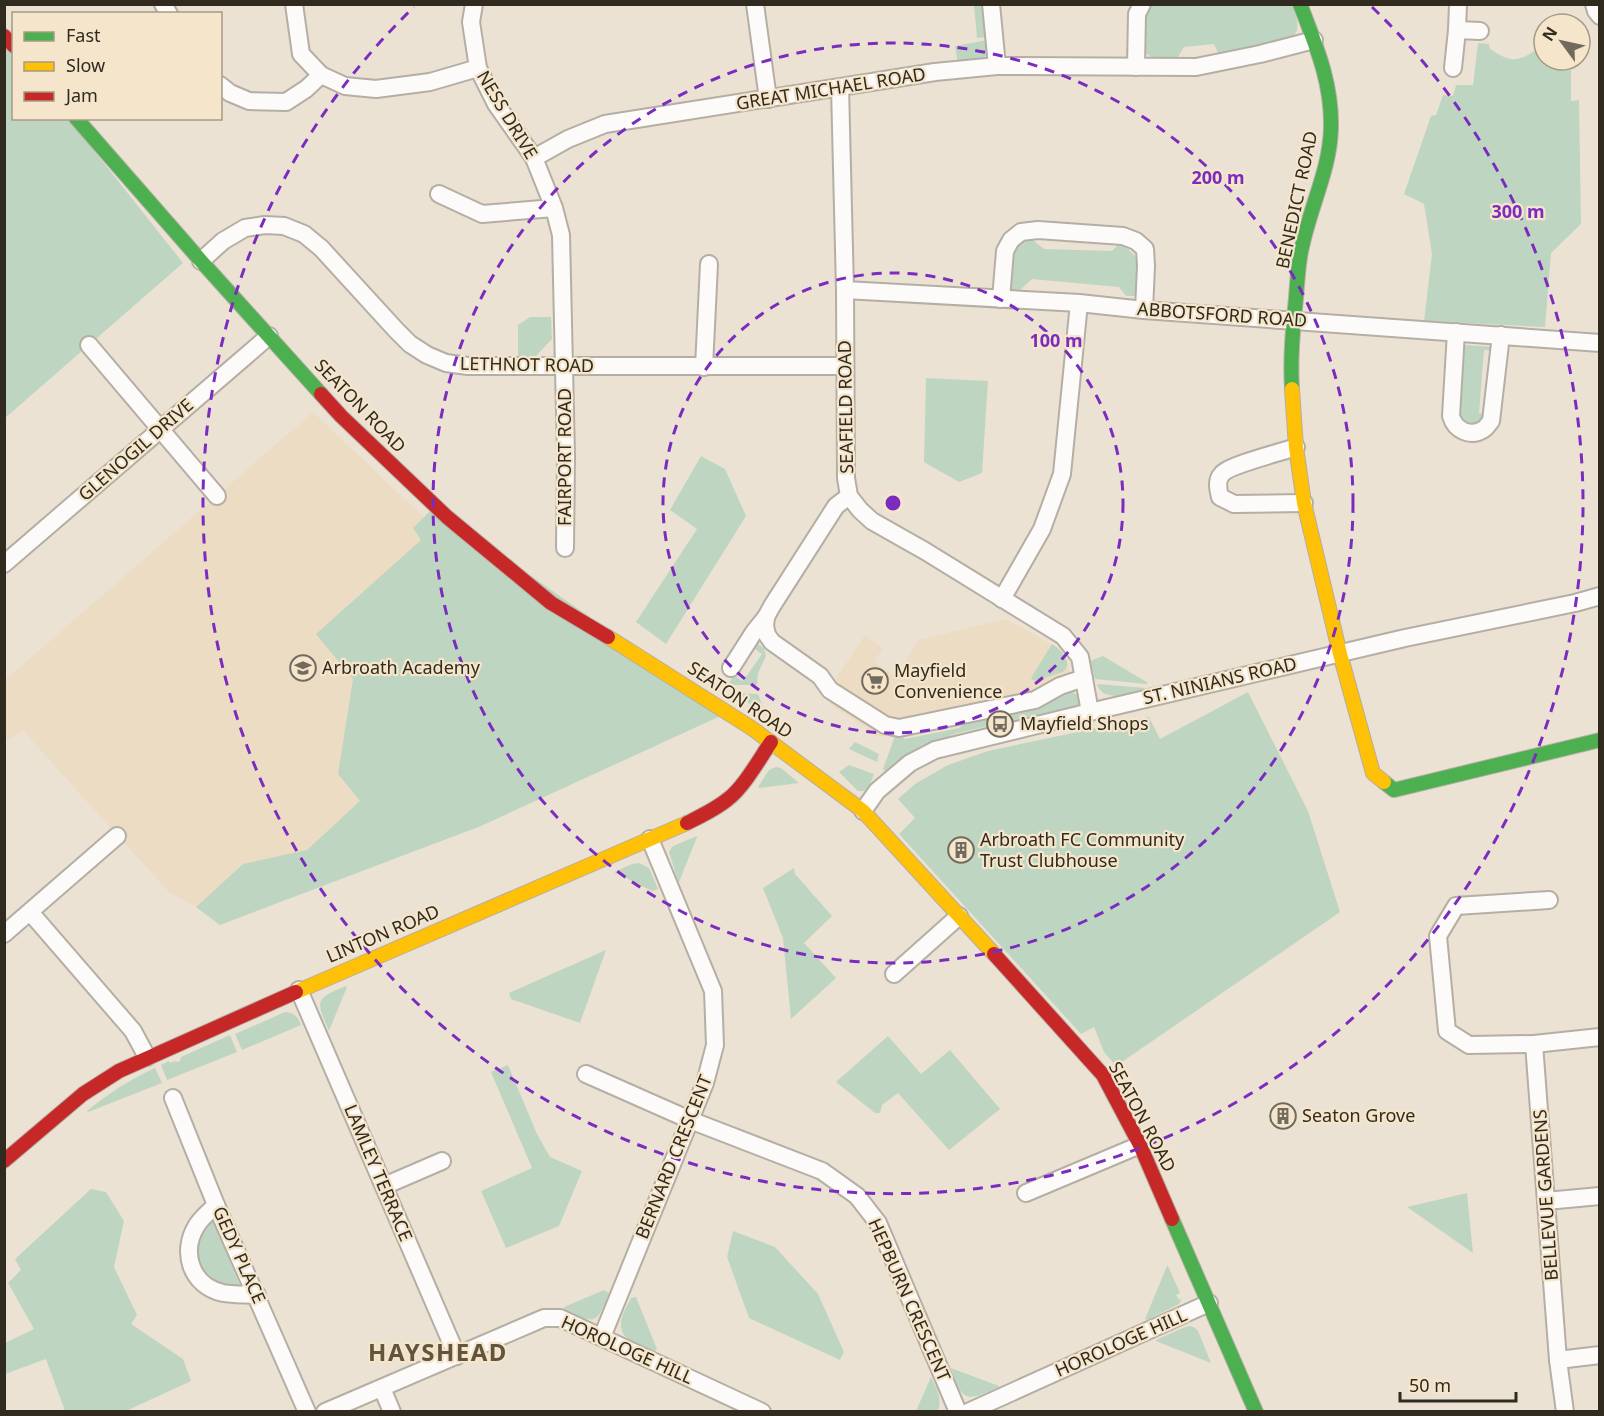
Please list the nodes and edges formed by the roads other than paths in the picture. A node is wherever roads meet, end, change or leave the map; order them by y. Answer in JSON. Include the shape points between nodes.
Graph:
{"nodes":[{"id":1,"x":294,"y":4,"type":"edge"},
{"id":2,"x":474,"y":4,"type":"edge"},
{"id":3,"x":755,"y":4,"type":"edge"},
{"id":4,"x":991,"y":4,"type":"edge"},
{"id":5,"x":1142,"y":4,"type":"edge"},
{"id":6,"x":1300,"y":4,"type":"edge"},
{"id":7,"x":1458,"y":4,"type":"edge"},
{"id":8,"x":1594,"y":4,"type":"edge"},
{"id":9,"x":1599,"y":16,"type":"edge"},
{"id":10,"x":1457,"y":30,"type":"junction"},
{"id":11,"x":1480,"y":31,"type":"dead end"},
{"id":12,"x":1314,"y":40,"type":"junction"},
{"id":13,"x":997,"y":66,"type":"junction"},
{"id":14,"x":1136,"y":66,"type":"junction"},
{"id":15,"x":478,"y":68,"type":"junction"},
{"id":16,"x":1453,"y":68,"type":"dead end"},
{"id":17,"x":321,"y":75,"type":"junction"},
{"id":18,"x":222,"y":87,"type":"edge"},
{"id":19,"x":840,"y":87,"type":"junction"},
{"id":20,"x":768,"y":99,"type":"junction"},
{"id":21,"x":78,"y":120,"type":"edge"},
{"id":22,"x":534,"y":158,"type":"junction"},
{"id":23,"x":439,"y":194,"type":"dead end"},
{"id":24,"x":554,"y":208,"type":"junction"},
{"id":25,"x":201,"y":261,"type":"junction"},
{"id":26,"x":709,"y":264,"type":"dead end"},
{"id":27,"x":845,"y":290,"type":"junction"},
{"id":28,"x":1001,"y":299,"type":"junction"},
{"id":29,"x":1079,"y":303,"type":"junction"},
{"id":30,"x":1144,"y":310,"type":"junction"},
{"id":31,"x":1294,"y":319,"type":"junction"},
{"id":32,"x":1456,"y":332,"type":"junction"},
{"id":33,"x":1501,"y":335,"type":"junction"},
{"id":34,"x":268,"y":336,"type":"junction"},
{"id":35,"x":1599,"y":343,"type":"edge"},
{"id":36,"x":89,"y":345,"type":"dead end"},
{"id":37,"x":564,"y":366,"type":"junction"},
{"id":38,"x":845,"y":366,"type":"junction"},
{"id":39,"x":704,"y":367,"type":"junction"},
{"id":40,"x":160,"y":429,"type":"junction"},
{"id":41,"x":1296,"y":447,"type":"junction"},
{"id":42,"x":217,"y":496,"type":"dead end"},
{"id":43,"x":849,"y":496,"type":"junction"},
{"id":44,"x":1304,"y":503,"type":"junction"},
{"id":45,"x":565,"y":548,"type":"dead end"},
{"id":46,"x":4,"y":564,"type":"edge"},
{"id":47,"x":1599,"y":597,"type":"edge"},
{"id":48,"x":1002,"y":599,"type":"junction"},
{"id":49,"x":766,"y":618,"type":"junction"},
{"id":50,"x":1340,"y":654,"type":"junction"},
{"id":51,"x":731,"y":668,"type":"dead end"},
{"id":52,"x":1084,"y":678,"type":"junction"},
{"id":53,"x":1090,"y":712,"type":"junction"},
{"id":54,"x":1599,"y":740,"type":"edge"},
{"id":55,"x":771,"y":742,"type":"junction"},
{"id":56,"x":863,"y":811,"type":"junction"},
{"id":57,"x":117,"y":836,"type":"dead end"},
{"id":58,"x":650,"y":839,"type":"junction"},
{"id":59,"x":1549,"y":900,"type":"dead end"},
{"id":60,"x":30,"y":912,"type":"junction"},
{"id":61,"x":959,"y":916,"type":"junction"},
{"id":62,"x":4,"y":934,"type":"edge"},
{"id":63,"x":894,"y":974,"type":"dead end"},
{"id":64,"x":300,"y":990,"type":"junction"},
{"id":65,"x":1599,"y":1037,"type":"edge"},
{"id":66,"x":1534,"y":1044,"type":"junction"},
{"id":67,"x":147,"y":1057,"type":"junction"},
{"id":68,"x":586,"y":1074,"type":"dead end"},
{"id":69,"x":173,"y":1098,"type":"dead end"},
{"id":70,"x":690,"y":1120,"type":"junction"},
{"id":71,"x":1140,"y":1145,"type":"junction"},
{"id":72,"x":4,"y":1161,"type":"edge"},
{"id":73,"x":442,"y":1161,"type":"dead end"},
{"id":74,"x":384,"y":1186,"type":"junction"},
{"id":75,"x":1026,"y":1193,"type":"dead end"},
{"id":76,"x":1599,"y":1196,"type":"edge"},
{"id":77,"x":1546,"y":1202,"type":"junction"},
{"id":78,"x":216,"y":1204,"type":"junction"},
{"id":79,"x":257,"y":1295,"type":"junction"},
{"id":80,"x":1209,"y":1303,"type":"junction"},
{"id":81,"x":602,"y":1337,"type":"junction"},
{"id":82,"x":1599,"y":1355,"type":"edge"},
{"id":83,"x":457,"y":1356,"type":"junction"},
{"id":84,"x":1558,"y":1360,"type":"junction"},
{"id":85,"x":382,"y":1388,"type":"junction"},
{"id":86,"x":307,"y":1412,"type":"edge"},
{"id":87,"x":325,"y":1412,"type":"edge"},
{"id":88,"x":392,"y":1412,"type":"edge"},
{"id":89,"x":762,"y":1412,"type":"edge"},
{"id":90,"x":958,"y":1412,"type":"edge"},
{"id":91,"x":968,"y":1412,"type":"edge"},
{"id":92,"x":1256,"y":1412,"type":"edge"},
{"id":93,"x":1565,"y":1412,"type":"edge"}],
"edges":[{"from":1,"to":17,"type":"street","via":[[301,54]]},
{"from":2,"to":15,"type":"street","name":"NESS DRIVE","via":[[471,22]]},
{"from":3,"to":20,"type":"street"},
{"from":4,"to":13,"type":"street"},
{"from":5,"to":14,"type":"street","via":[[1137,14]]},
{"from":6,"to":12,"type":"street","name":"BENEDICT ROAD"},
{"from":7,"to":10,"type":"street"},
{"from":8,"to":9,"type":"street"},
{"from":10,"to":11,"type":"street"},
{"from":10,"to":16,"type":"street"},
{"from":12,"to":14,"type":"street","name":"GREAT MICHAEL ROAD","via":[[1196,67]]},
{"from":12,"to":31,"type":"street","name":"BENEDICT ROAD","via":[[1324,68],[1331,127],[1324,171],[1300,256]]},
{"from":13,"to":14,"type":"street","name":"GREAT MICHAEL ROAD"},
{"from":13,"to":19,"type":"street","name":"GREAT MICHAEL ROAD"},
{"from":15,"to":17,"type":"street","via":[[430,82],[376,89],[345,86]]},
{"from":15,"to":22,"type":"street","name":"NESS DRIVE","via":[[496,104]]},
{"from":17,"to":18,"type":"street","via":[[286,102],[249,101]]},
{"from":19,"to":20,"type":"street","name":"GREAT MICHAEL ROAD"},
{"from":19,"to":27,"type":"street","name":"SEAFIELD ROAD"},
{"from":20,"to":22,"type":"street","name":"GREAT MICHAEL ROAD","via":[[605,124]]},
{"from":21,"to":25,"type":"street","name":"SEATON ROAD"},
{"from":22,"to":24,"type":"street","name":"NESS DRIVE"},
{"from":23,"to":24,"type":"street","via":[[482,214]]},
{"from":24,"to":37,"type":"street","name":"NESS DRIVE","via":[[561,235]]},
{"from":25,"to":34,"type":"street","name":"SEATON ROAD"},
{"from":25,"to":37,"type":"street","name":"LETHNOT ROAD","via":[[245,228],[284,226],[304,234],[321,248],[396,330],[427,355],[468,366]]},
{"from":26,"to":39,"type":"street"},
{"from":27,"to":28,"type":"street","name":"ABBOTSFORD ROAD"},
{"from":27,"to":38,"type":"street","name":"SEAFIELD ROAD"},
{"from":28,"to":29,"type":"street","name":"ABBOTSFORD ROAD"},
{"from":28,"to":30,"type":"street","via":[[1005,251],[1021,232],[1123,236],[1145,249]]},
{"from":29,"to":30,"type":"street","name":"ABBOTSFORD ROAD"},
{"from":29,"to":48,"type":"street","via":[[1062,474],[1042,529]]},
{"from":30,"to":31,"type":"street","name":"ABBOTSFORD ROAD"},
{"from":31,"to":32,"type":"street","name":"ABBOTSFORD ROAD"},
{"from":31,"to":41,"type":"street","name":"BENEDICT ROAD","via":[[1291,377]]},
{"from":32,"to":33,"type":"street","name":"ABBOTSFORD ROAD"},
{"from":32,"to":33,"type":"street","via":[[1450,416],[1461,431],[1473,433],[1491,422]]},
{"from":33,"to":35,"type":"street","name":"ABBOTSFORD ROAD"},
{"from":34,"to":40,"type":"street","name":"GLENOGIL DRIVE"},
{"from":34,"to":55,"type":"street","name":"SEATON ROAD","via":[[341,416],[447,518],[551,603]]},
{"from":36,"to":40,"type":"street"},
{"from":37,"to":39,"type":"street","name":"LETHNOT ROAD"},
{"from":37,"to":45,"type":"street","name":"FAIRPORT ROAD"},
{"from":38,"to":39,"type":"street","name":"LETHNOT ROAD"},
{"from":38,"to":43,"type":"street","name":"SEAFIELD ROAD"},
{"from":40,"to":42,"type":"street"},
{"from":40,"to":46,"type":"street","name":"GLENOGIL DRIVE"},
{"from":41,"to":44,"type":"street","name":"BENEDICT ROAD"},
{"from":41,"to":44,"type":"street","via":[[1236,466],[1222,474],[1217,485],[1220,497],[1234,504]]},
{"from":43,"to":48,"type":"street","name":"SEAFIELD ROAD","via":[[872,521]]},
{"from":43,"to":49,"type":"street","via":[[830,515]]},
{"from":44,"to":50,"type":"street","name":"BENEDICT ROAD"},
{"from":47,"to":50,"type":"street","name":"ST. NINIANS ROAD"},
{"from":48,"to":52,"type":"street","name":"SEAFIELD ROAD","via":[[1063,636],[1080,657]]},
{"from":49,"to":51,"type":"street"},
{"from":49,"to":52,"type":"street","via":[[766,635],[772,642],[812,669],[830,690],[885,725],[898,728],[1035,700]]},
{"from":50,"to":53,"type":"street","name":"ST. NINIANS ROAD"},
{"from":50,"to":54,"type":"street","name":"BENEDICT ROAD","via":[[1373,773],[1394,790]]},
{"from":52,"to":53,"type":"street","name":"SEAFIELD ROAD"},
{"from":53,"to":56,"type":"street","name":"ST. NINIANS ROAD","via":[[935,750],[877,791]]},
{"from":55,"to":56,"type":"street","name":"SEATON ROAD"},
{"from":55,"to":58,"type":"street","name":"LINTON ROAD","via":[[730,798],[700,817]]},
{"from":56,"to":61,"type":"street","name":"SEATON ROAD"},
{"from":57,"to":60,"type":"street"},
{"from":58,"to":64,"type":"street","name":"LINTON ROAD"},
{"from":58,"to":70,"type":"street","name":"BERNARD CRESCENT","via":[[713,992],[715,1045]]},
{"from":59,"to":66,"type":"street","via":[[1456,906],[1438,936],[1447,1031],[1469,1045]]},
{"from":60,"to":62,"type":"street"},
{"from":60,"to":67,"type":"street","via":[[133,1031]]},
{"from":61,"to":63,"type":"street"},
{"from":61,"to":71,"type":"street","name":"SEATON ROAD","via":[[1103,1075]]},
{"from":64,"to":67,"type":"street","name":"LINTON ROAD"},
{"from":64,"to":74,"type":"street","name":"LAMLEY TERRACE"},
{"from":65,"to":66,"type":"street"},
{"from":66,"to":77,"type":"street","name":"BELLEVUE GARDENS"},
{"from":67,"to":72,"type":"street","name":"LINTON ROAD","via":[[83,1094]]},
{"from":68,"to":70,"type":"street","name":"HEPBURN CRESCENT"},
{"from":69,"to":78,"type":"street","name":"GEDY PLACE"},
{"from":70,"to":81,"type":"street","name":"BERNARD CRESCENT"},
{"from":70,"to":90,"type":"street","name":"HEPBURN CRESCENT","via":[[822,1171],[857,1196],[878,1223]]},
{"from":71,"to":75,"type":"street"},
{"from":71,"to":80,"type":"street","name":"SEATON ROAD"},
{"from":73,"to":74,"type":"street"},
{"from":74,"to":83,"type":"street","name":"LAMLEY TERRACE"},
{"from":76,"to":77,"type":"street"},
{"from":77,"to":84,"type":"street","name":"BELLEVUE GARDENS"},
{"from":78,"to":79,"type":"street","name":"GEDY PLACE"},
{"from":78,"to":79,"type":"street","via":[[192,1236],[191,1267],[209,1287],[224,1293]]},
{"from":79,"to":86,"type":"street","name":"GEDY PLACE"},
{"from":80,"to":91,"type":"street","name":"HOROLOGE HILL"},
{"from":80,"to":92,"type":"street","name":"SEATON ROAD"},
{"from":81,"to":83,"type":"street","name":"HOROLOGE HILL","via":[[560,1318],[544,1318]]},
{"from":81,"to":89,"type":"street","name":"HOROLOGE HILL"},
{"from":82,"to":84,"type":"street"},
{"from":83,"to":85,"type":"street","name":"HOROLOGE HILL"},
{"from":84,"to":93,"type":"street","name":"BELLEVUE GARDENS"},
{"from":85,"to":87,"type":"street","name":"HOROLOGE HILL"},
{"from":85,"to":88,"type":"street"}]}
